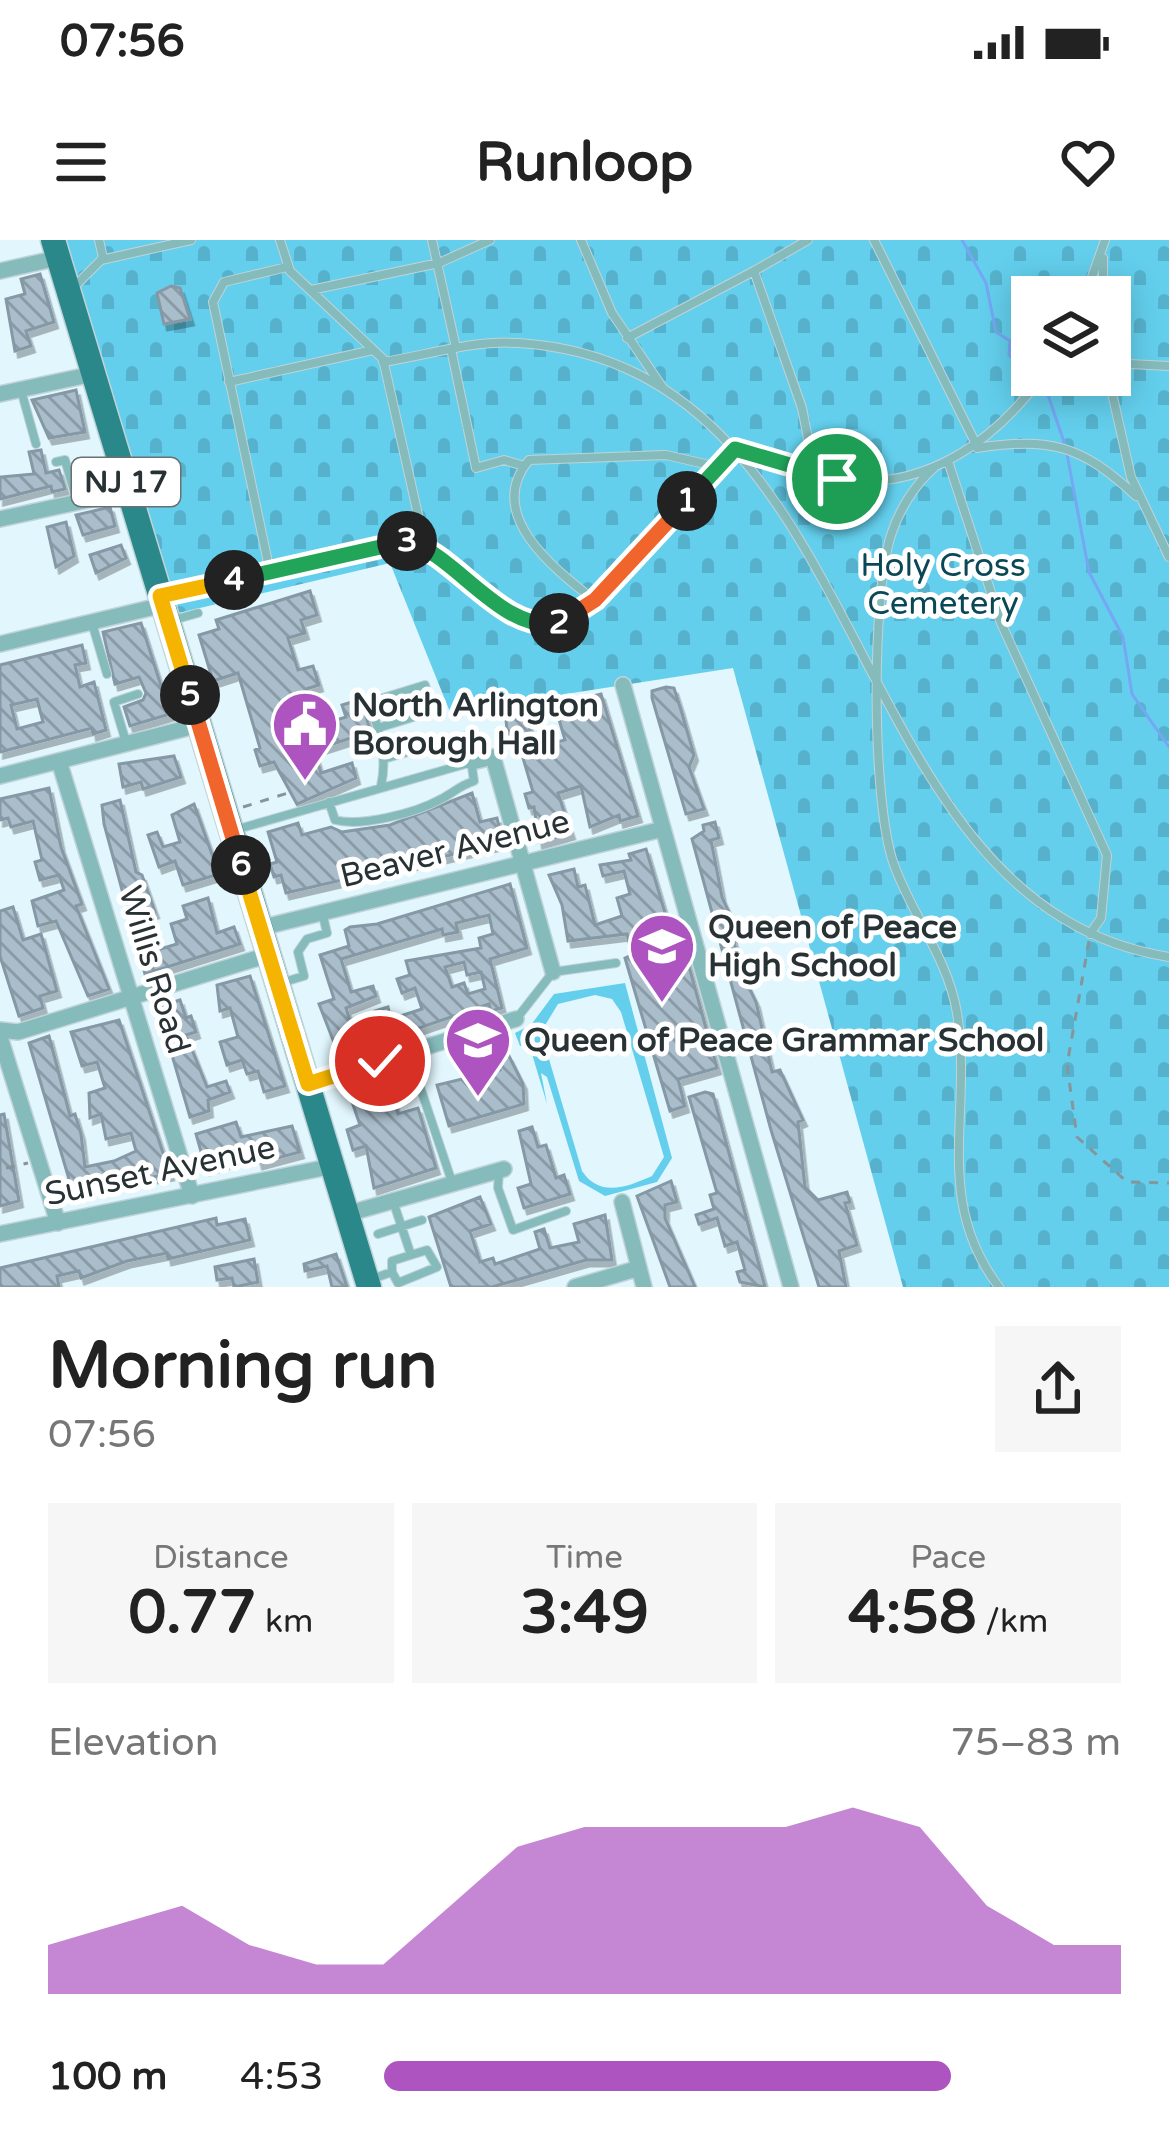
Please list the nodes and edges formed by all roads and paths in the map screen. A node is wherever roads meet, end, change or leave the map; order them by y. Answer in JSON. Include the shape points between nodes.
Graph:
{"nodes":[{"id":1,"x":99,"y":240,"type":"edge"},
{"id":2,"x":191,"y":240,"type":"edge"},
{"id":3,"x":280,"y":240,"type":"edge"},
{"id":4,"x":432,"y":240,"type":"edge"},
{"id":5,"x":490,"y":240,"type":"edge"},
{"id":6,"x":580,"y":240,"type":"edge"},
{"id":7,"x":808,"y":240,"type":"edge"},
{"id":8,"x":874,"y":240,"type":"edge"},
{"id":9,"x":1105,"y":242,"type":"edge"},
{"id":10,"x":56,"y":249,"type":"edge"},
{"id":11,"x":101,"y":260,"type":"junction"},
{"id":12,"x":437,"y":264,"type":"junction"},
{"id":13,"x":288,"y":267,"type":"junction"},
{"id":14,"x":0,"y":271,"type":"edge"},
{"id":15,"x":754,"y":271,"type":"junction"},
{"id":16,"x":1093,"y":276,"type":"edge"},
{"id":17,"x":1104,"y":276,"type":"edge"},
{"id":18,"x":310,"y":290,"type":"junction"},
{"id":19,"x":68,"y":292,"type":"junction"},
{"id":20,"x":627,"y":338,"type":"junction"},
{"id":21,"x":453,"y":349,"type":"junction"},
{"id":22,"x":374,"y":350,"type":"junction"},
{"id":23,"x":383,"y":362,"type":"junction"},
{"id":24,"x":1131,"y":364,"type":"edge"},
{"id":25,"x":1169,"y":366,"type":"edge"},
{"id":26,"x":93,"y":374,"type":"junction"},
{"id":27,"x":229,"y":382,"type":"junction"},
{"id":28,"x":21,"y":389,"type":"junction"},
{"id":29,"x":668,"y":393,"type":"junction"},
{"id":30,"x":0,"y":394,"type":"edge"},
{"id":31,"x":1026,"y":396,"type":"edge"},
{"id":32,"x":1114,"y":396,"type":"edge"},
{"id":33,"x":36,"y":443,"type":"dead end"},
{"id":34,"x":975,"y":447,"type":"junction"},
{"id":35,"x":735,"y":449,"type":"junction"},
{"id":36,"x":948,"y":460,"type":"junction"},
{"id":37,"x":56,"y":462,"type":"dead end"},
{"id":38,"x":524,"y":466,"type":"junction"},
{"id":39,"x":935,"y":466,"type":"junction"},
{"id":40,"x":718,"y":467,"type":"junction"},
{"id":41,"x":815,"y":474,"type":"junction"},
{"id":42,"x":128,"y":491,"type":"junction"},
{"id":43,"x":1142,"y":501,"type":"junction"},
{"id":44,"x":77,"y":502,"type":"junction"},
{"id":45,"x":0,"y":519,"type":"edge"},
{"id":46,"x":412,"y":540,"type":"junction"},
{"id":47,"x":1169,"y":557,"type":"edge"},
{"id":48,"x":269,"y":572,"type":"junction"},
{"id":49,"x":595,"y":600,"type":"junction"},
{"id":50,"x":164,"y":607,"type":"junction"},
{"id":51,"x":198,"y":613,"type":"dead end"},
{"id":52,"x":92,"y":622,"type":"junction"},
{"id":53,"x":0,"y":644,"type":"edge"},
{"id":54,"x":107,"y":674,"type":"dead end"},
{"id":55,"x":880,"y":682,"type":"junction"},
{"id":56,"x":623,"y":685,"type":"dead end"},
{"id":57,"x":139,"y":694,"type":"dead end"},
{"id":58,"x":199,"y":725,"type":"junction"},
{"id":59,"x":377,"y":728,"type":"junction"},
{"id":60,"x":126,"y":743,"type":"junction"},
{"id":61,"x":387,"y":758,"type":"junction"},
{"id":62,"x":58,"y":760,"type":"junction"},
{"id":63,"x":474,"y":760,"type":"junction"},
{"id":64,"x":0,"y":776,"type":"edge"},
{"id":65,"x":381,"y":786,"type":"junction"},
{"id":66,"x":329,"y":802,"type":"junction"},
{"id":67,"x":244,"y":807,"type":"dead end"},
{"id":68,"x":287,"y":808,"type":"dead end"},
{"id":69,"x":663,"y":829,"type":"junction"},
{"id":70,"x":231,"y":831,"type":"junction"},
{"id":71,"x":524,"y":863,"type":"junction"},
{"id":72,"x":347,"y":881,"type":"dead end"},
{"id":73,"x":350,"y":894,"type":"dead end"},
{"id":74,"x":322,"y":912,"type":"junction"},
{"id":75,"x":296,"y":919,"type":"junction"},
{"id":76,"x":260,"y":928,"type":"junction"},
{"id":77,"x":1090,"y":934,"type":"junction"},
{"id":78,"x":303,"y":944,"type":"junction"},
{"id":79,"x":268,"y":955,"type":"junction"},
{"id":80,"x":1169,"y":957,"type":"edge"},
{"id":81,"x":616,"y":963,"type":"dead end"},
{"id":82,"x":553,"y":972,"type":"junction"},
{"id":83,"x":277,"y":984,"type":"junction"},
{"id":84,"x":131,"y":997,"type":"junction"},
{"id":85,"x":516,"y":1019,"type":"joint"},
{"id":86,"x":0,"y":1034,"type":"edge"},
{"id":87,"x":409,"y":1053,"type":"junction"},
{"id":88,"x":308,"y":1084,"type":"junction"},
{"id":89,"x":38,"y":1161,"type":"junction"},
{"id":90,"x":333,"y":1166,"type":"junction"},
{"id":91,"x":6,"y":1168,"type":"dead end"},
{"id":92,"x":502,"y":1170,"type":"joint"},
{"id":93,"x":1169,"y":1183,"type":"edge"},
{"id":94,"x":453,"y":1184,"type":"junction"},
{"id":95,"x":192,"y":1196,"type":"junction"},
{"id":96,"x":393,"y":1201,"type":"junction"},
{"id":97,"x":622,"y":1202,"type":"dead end"},
{"id":98,"x":566,"y":1211,"type":"dead end"},
{"id":99,"x":347,"y":1214,"type":"junction"},
{"id":100,"x":422,"y":1220,"type":"dead end"},
{"id":101,"x":58,"y":1222,"type":"junction"},
{"id":102,"x":402,"y":1226,"type":"junction"},
{"id":103,"x":0,"y":1234,"type":"edge"},
{"id":104,"x":378,"y":1234,"type":"dead end"},
{"id":105,"x":411,"y":1255,"type":"junction"},
{"id":106,"x":639,"y":1268,"type":"junction"},
{"id":107,"x":376,"y":1280,"type":"edge"},
{"id":108,"x":575,"y":1287,"type":"edge"},
{"id":109,"x":644,"y":1287,"type":"edge"},
{"id":110,"x":791,"y":1287,"type":"edge"},
{"id":111,"x":999,"y":1287,"type":"edge"}],
"edges":[{"from":1,"to":11,"type":"lane"},
{"from":2,"to":11,"type":"lane"},
{"from":3,"to":13,"type":"lane"},
{"from":4,"to":12,"type":"lane"},
{"from":5,"to":12,"type":"lane"},
{"from":6,"to":20,"type":"lane"},
{"from":7,"to":15,"type":"lane"},
{"from":8,"to":34,"type":"lane"},
{"from":9,"to":16,"type":"lane"},
{"from":9,"to":17,"type":"lane"},
{"from":10,"to":14,"type":"street"},
{"from":10,"to":19,"type":"main road","number":"NJ 17"},
{"from":11,"to":19,"type":"lane"},
{"from":12,"to":18,"type":"lane"},
{"from":12,"to":21,"type":"lane"},
{"from":13,"to":18,"type":"lane"},
{"from":13,"to":27,"type":"lane","via":[[218,288],[214,306]]},
{"from":15,"to":20,"type":"lane"},
{"from":15,"to":41,"type":"lane","via":[[802,408]]},
{"from":18,"to":22,"type":"lane"},
{"from":19,"to":26,"type":"main road","number":"NJ 17"},
{"from":20,"to":29,"type":"lane"},
{"from":21,"to":23,"type":"lane"},
{"from":21,"to":29,"type":"lane","via":[[558,349],[608,362]]},
{"from":21,"to":38,"type":"lane","via":[[476,469],[504,460]]},
{"from":22,"to":23,"type":"lane"},
{"from":22,"to":27,"type":"lane"},
{"from":23,"to":46,"type":"lane","via":[[423,537]]},
{"from":24,"to":25,"type":"lane"},
{"from":26,"to":28,"type":"street"},
{"from":26,"to":42,"type":"main road","number":"NJ 17"},
{"from":27,"to":48,"type":"lane"},
{"from":28,"to":30,"type":"street"},
{"from":28,"to":33,"type":"lane"},
{"from":29,"to":35,"type":"lane"},
{"from":31,"to":34,"type":"lane"},
{"from":32,"to":43,"type":"lane"},
{"from":34,"to":36,"type":"lane"},
{"from":34,"to":43,"type":"lane","via":[[1074,450]]},
{"from":35,"to":40,"type":"lane"},
{"from":35,"to":41,"type":"lane"},
{"from":35,"to":55,"type":"lane","via":[[789,518]]},
{"from":36,"to":39,"type":"lane"},
{"from":36,"to":77,"type":"lane","via":[[1001,623],[1107,855],[1101,918]]},
{"from":37,"to":44,"type":"lane","via":[[65,460]]},
{"from":38,"to":40,"type":"lane","via":[[539,458],[627,453]]},
{"from":38,"to":49,"type":"lane","via":[[512,499],[524,535]]},
{"from":39,"to":41,"type":"lane","via":[[867,481]]},
{"from":39,"to":55,"type":"lane","via":[[892,532],[882,578]]},
{"from":40,"to":49,"type":"lane"},
{"from":42,"to":44,"type":"street"},
{"from":42,"to":50,"type":"main road","number":"NJ 17"},
{"from":43,"to":47,"type":"lane"},
{"from":44,"to":45,"type":"street"},
{"from":46,"to":48,"type":"lane"},
{"from":46,"to":49,"type":"lane","via":[[535,623],[571,619]]},
{"from":48,"to":50,"type":"lane"},
{"from":50,"to":51,"type":"lane"},
{"from":50,"to":52,"type":"street"},
{"from":50,"to":58,"type":"main road","number":"NJ 17"},
{"from":52,"to":53,"type":"street"},
{"from":52,"to":54,"type":"lane"},
{"from":55,"to":77,"type":"lane","via":[[980,847],[1021,890]]},
{"from":55,"to":111,"type":"lane","via":[[883,825],[955,1000],[957,1190],[974,1247]]},
{"from":56,"to":69,"type":"street"},
{"from":57,"to":60,"type":"lane","via":[[114,702]]},
{"from":58,"to":60,"type":"street"},
{"from":58,"to":70,"type":"main road","number":"NJ 17"},
{"from":59,"to":59,"type":"lane","via":[[370,702],[425,685],[433,711]]},
{"from":59,"to":61,"type":"lane"},
{"from":60,"to":62,"type":"street"},
{"from":61,"to":63,"type":"lane","via":[[475,733]]},
{"from":61,"to":65,"type":"lane"},
{"from":62,"to":64,"type":"street"},
{"from":62,"to":84,"type":"street","name":"Willis Road"},
{"from":63,"to":65,"type":"lane"},
{"from":63,"to":66,"type":"lane","via":[[475,780],[441,800],[351,824],[335,820]]},
{"from":63,"to":71,"type":"street","via":[[493,757]]},
{"from":65,"to":66,"type":"lane"},
{"from":66,"to":70,"type":"lane"},
{"from":67,"to":68,"type":"path","via":[[285,794]]},
{"from":69,"to":71,"type":"street","name":"Beaver Avenue"},
{"from":69,"to":110,"type":"street"},
{"from":70,"to":76,"type":"main road","number":"NJ 17"},
{"from":71,"to":74,"type":"street","name":"Beaver Avenue"},
{"from":71,"to":82,"type":"street"},
{"from":72,"to":73,"type":"path"},
{"from":74,"to":75,"type":"street","name":"Beaver Avenue"},
{"from":74,"to":78,"type":"lane","via":[[328,933]]},
{"from":75,"to":76,"type":"street","name":"Beaver Avenue"},
{"from":75,"to":78,"type":"lane"},
{"from":76,"to":79,"type":"main road","number":"NJ 17"},
{"from":77,"to":80,"type":"lane"},
{"from":77,"to":93,"type":"path","via":[[1067,1065],[1077,1137],[1127,1182]]},
{"from":78,"to":83,"type":"lane","via":[[304,976]]},
{"from":79,"to":83,"type":"main road","number":"NJ 17"},
{"from":79,"to":84,"type":"street"},
{"from":81,"to":82,"type":"lane"},
{"from":82,"to":85,"type":"lane"},
{"from":83,"to":88,"type":"main road","number":"NJ 17"},
{"from":84,"to":86,"type":"street"},
{"from":84,"to":95,"type":"street","name":"Willis Road"},
{"from":85,"to":87,"type":"street"},
{"from":86,"to":89,"type":"street"},
{"from":87,"to":88,"type":"street"},
{"from":87,"to":94,"type":"lane"},
{"from":88,"to":90,"type":"main road","number":"NJ 17"},
{"from":89,"to":91,"type":"path"},
{"from":89,"to":101,"type":"street"},
{"from":90,"to":95,"type":"street","name":"Sunset Avenue"},
{"from":90,"to":99,"type":"main road","number":"NJ 17"},
{"from":92,"to":94,"type":"street"},
{"from":92,"to":98,"type":"lane","via":[[498,1188],[513,1230]]},
{"from":94,"to":96,"type":"street"},
{"from":95,"to":101,"type":"street","name":"Sunset Avenue"},
{"from":96,"to":99,"type":"street"},
{"from":96,"to":102,"type":"lane"},
{"from":97,"to":106,"type":"street"},
{"from":99,"to":107,"type":"main road","number":"NJ 17"},
{"from":100,"to":102,"type":"lane"},
{"from":101,"to":103,"type":"street","name":"Sunset Avenue"},
{"from":102,"to":104,"type":"lane"},
{"from":102,"to":105,"type":"lane"},
{"from":105,"to":107,"type":"lane","via":[[392,1261]]},
{"from":105,"to":107,"type":"lane","via":[[430,1250],[436,1269],[398,1283]]},
{"from":106,"to":108,"type":"street"},
{"from":106,"to":109,"type":"street"}]}
